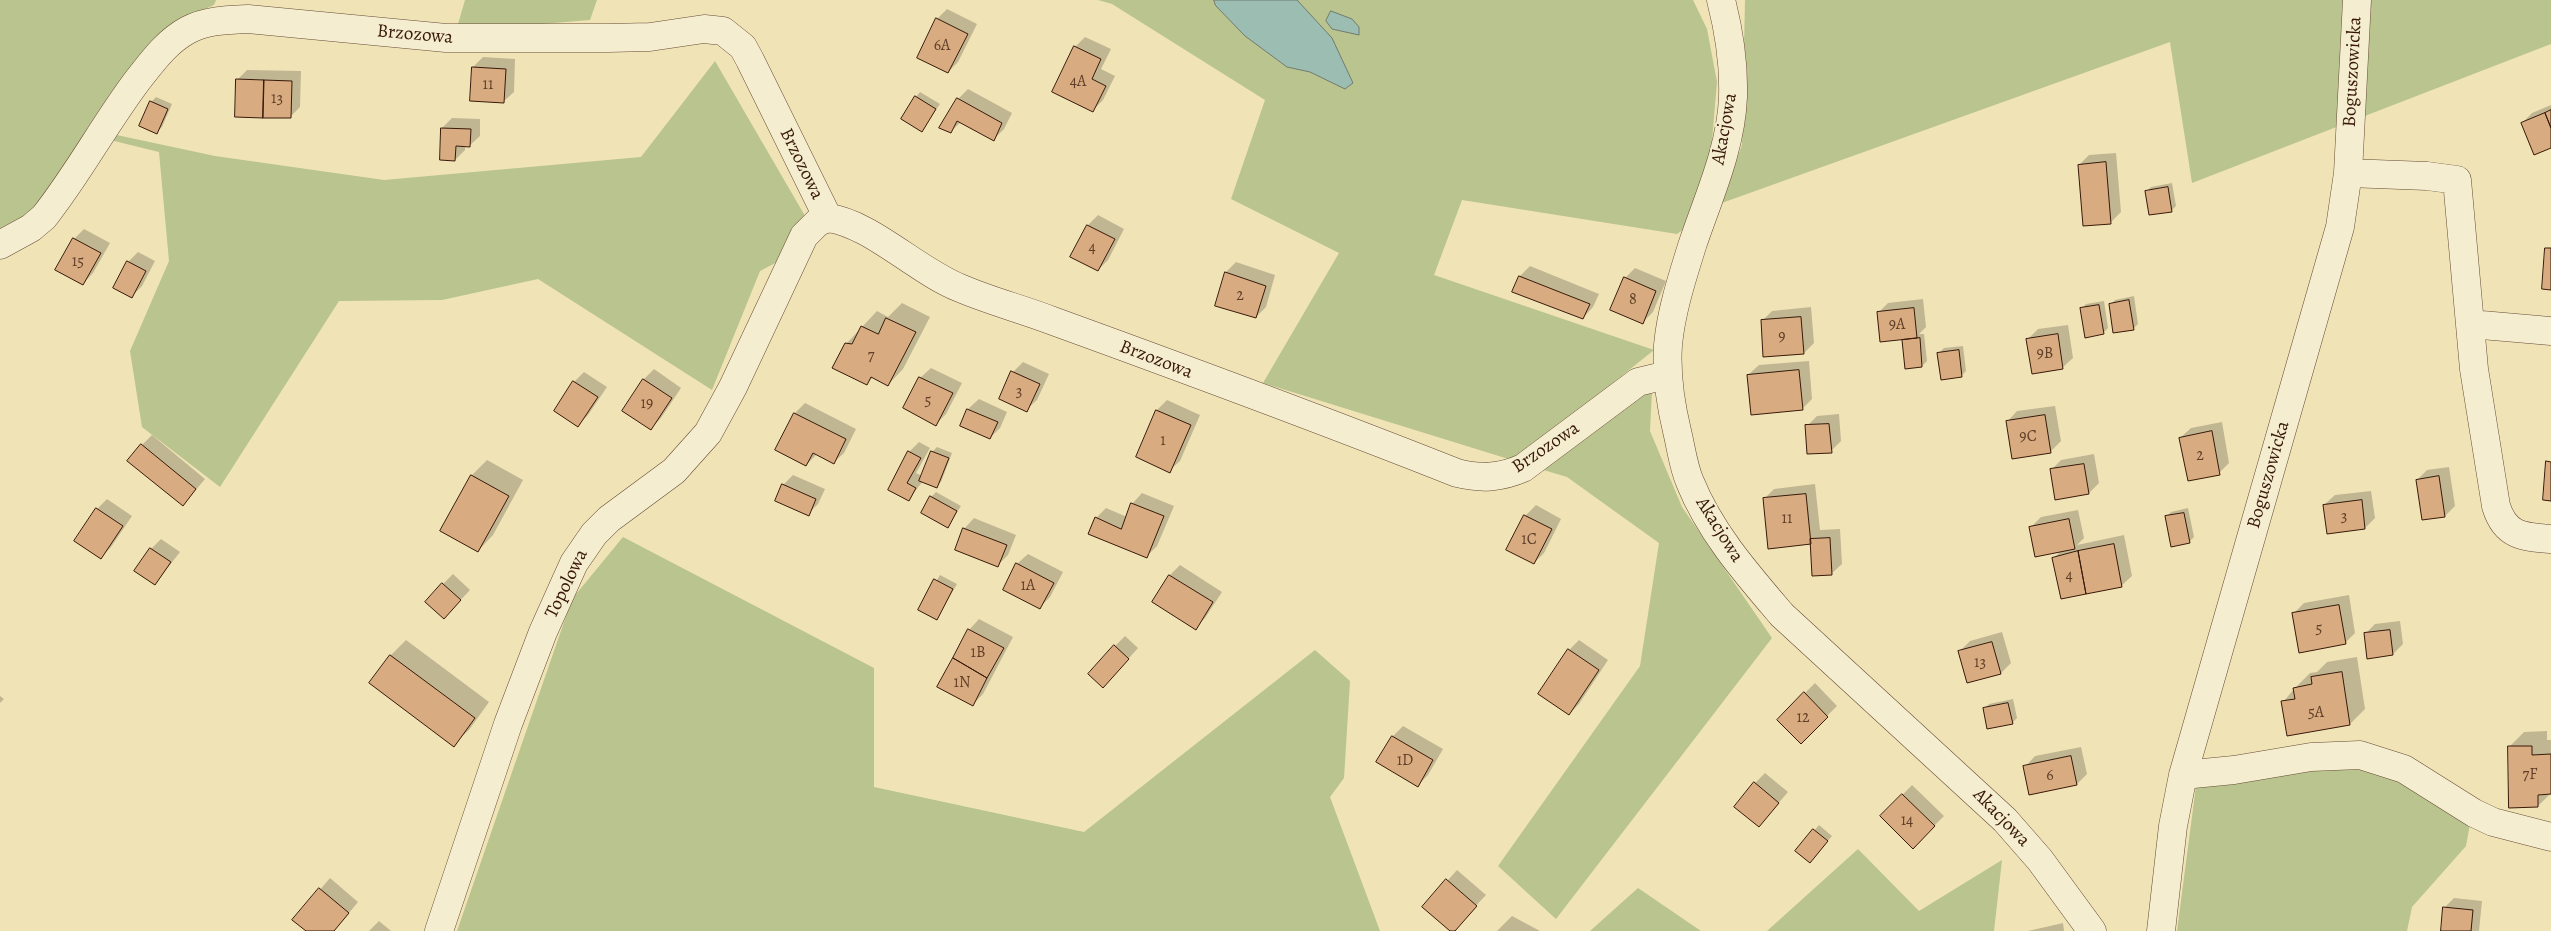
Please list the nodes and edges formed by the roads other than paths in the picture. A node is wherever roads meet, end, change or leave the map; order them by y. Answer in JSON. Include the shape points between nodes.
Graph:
{"nodes":[{"id":1,"x":1721,"y":0,"type":"edge"},
{"id":2,"x":2357,"y":0,"type":"edge"},
{"id":3,"x":2348,"y":173,"type":"junction"},
{"id":4,"x":828,"y":218,"type":"junction"},
{"id":5,"x":0,"y":245,"type":"edge"},
{"id":6,"x":2470,"y":324,"type":"junction"},
{"id":7,"x":2551,"y":331,"type":"edge"},
{"id":8,"x":1667,"y":375,"type":"junction"},
{"id":9,"x":2551,"y":539,"type":"edge"},
{"id":10,"x":2183,"y":775,"type":"junction"},
{"id":11,"x":2551,"y":836,"type":"edge"},
{"id":12,"x":439,"y":931,"type":"edge"},
{"id":13,"x":2092,"y":931,"type":"edge"},
{"id":14,"x":2161,"y":931,"type":"edge"}],
"edges":[{"from":1,"to":8,"type":"street","name":"Akacjowa","via":[[1732,64],[1730,124],[1676,305],[1668,345]]},
{"from":2,"to":3,"type":"street","name":"Boguszowicka"},
{"from":3,"to":6,"type":"street","via":[[2457,180]]},
{"from":3,"to":10,"type":"street","name":"Boguszowicka","via":[[2340,228]]},
{"from":4,"to":5,"type":"street","name":"Brzozowa","via":[[743,47],[723,31],[704,29],[650,37],[446,38],[248,19],[201,25],[173,40],[127,95],[44,217]]},
{"from":4,"to":8,"type":"street","name":"Brzozowa","via":[[856,225],[914,264],[959,288],[1474,478],[1508,475],[1523,468],[1638,382]]},
{"from":4,"to":12,"type":"street","name":"Topolowa","via":[[818,222],[804,236],[708,433],[674,471],[594,534],[574,563],[543,632],[508,724]]},
{"from":6,"to":7,"type":"street"},
{"from":6,"to":9,"type":"street","via":[[2484,436],[2499,516],[2518,534]]},
{"from":8,"to":13,"type":"street","name":"Akacjowa","via":[[1689,480],[1716,532],[1749,577],[1804,637],[2005,820]]},
{"from":10,"to":11,"type":"street","via":[[2330,755],[2360,755],[2404,769],[2493,822]]},
{"from":10,"to":14,"type":"street","name":"Boguszowicka"}]}
